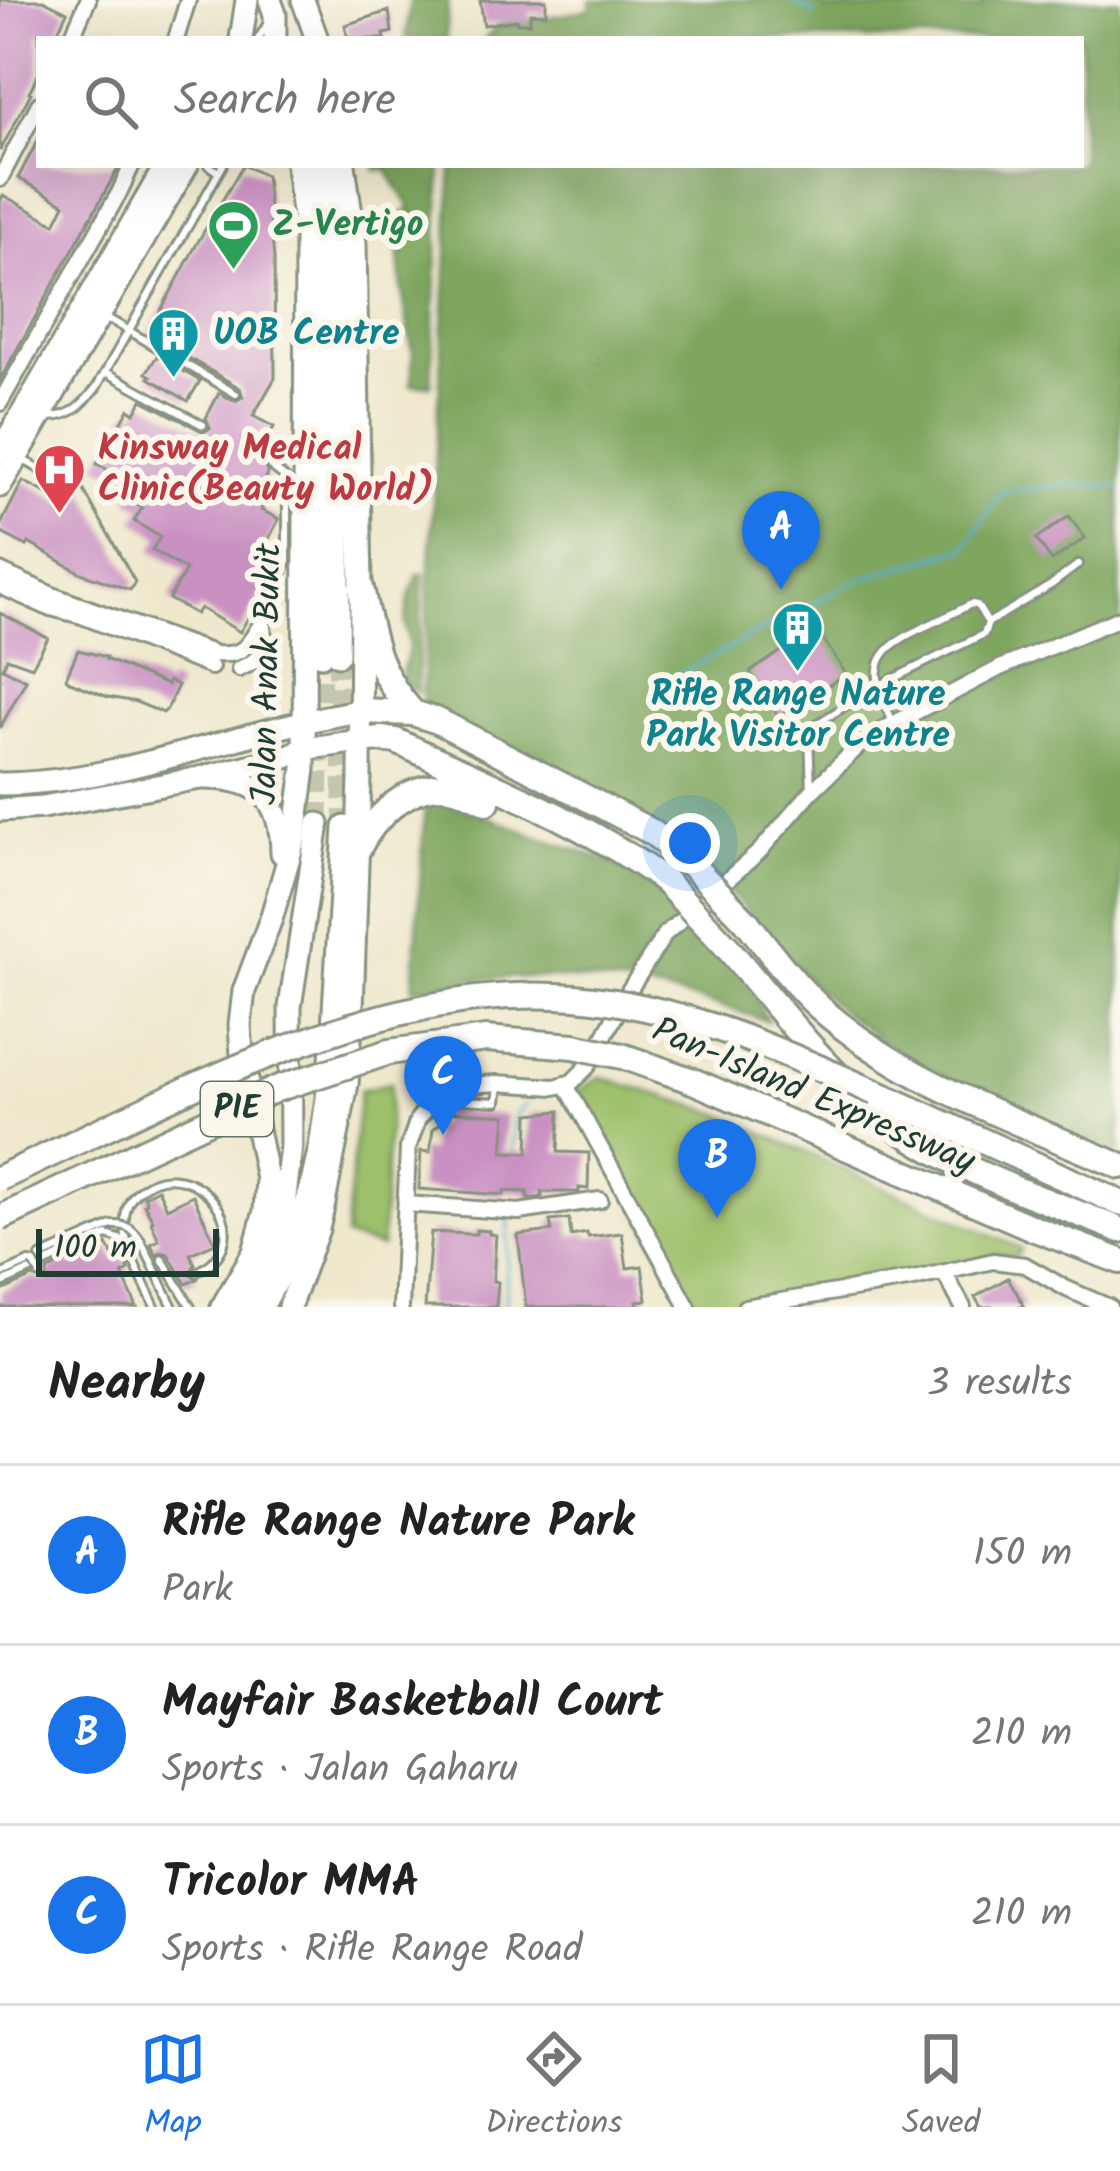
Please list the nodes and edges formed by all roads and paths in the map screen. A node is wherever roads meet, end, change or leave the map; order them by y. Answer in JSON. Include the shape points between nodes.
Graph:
{"nodes":[{"id":1,"x":88,"y":0,"type":"edge"},
{"id":2,"x":188,"y":0,"type":"edge"},
{"id":3,"x":248,"y":0,"type":"edge"},
{"id":4,"x":292,"y":5,"type":"edge"},
{"id":5,"x":72,"y":36,"type":"edge"},
{"id":6,"x":177,"y":36,"type":"edge"},
{"id":7,"x":242,"y":36,"type":"edge"},
{"id":8,"x":261,"y":36,"type":"edge"},
{"id":9,"x":276,"y":36,"type":"edge"},
{"id":10,"x":287,"y":36,"type":"edge"},
{"id":11,"x":315,"y":36,"type":"edge"},
{"id":12,"x":36,"y":110,"type":"edge"},
{"id":13,"x":131,"y":168,"type":"edge"},
{"id":14,"x":164,"y":168,"type":"edge"},
{"id":15,"x":185,"y":168,"type":"edge"},
{"id":16,"x":297,"y":168,"type":"edge"},
{"id":17,"x":312,"y":168,"type":"edge"},
{"id":18,"x":333,"y":168,"type":"edge"},
{"id":19,"x":344,"y":168,"type":"edge"},
{"id":20,"x":220,"y":169,"type":"edge"},
{"id":21,"x":0,"y":179,"type":"edge"},
{"id":22,"x":97,"y":319,"type":"junction"},
{"id":23,"x":130,"y":332,"type":"junction"},
{"id":24,"x":106,"y":372,"type":"junction"},
{"id":25,"x":236,"y":394,"type":"dead end"},
{"id":26,"x":0,"y":404,"type":"edge"},
{"id":27,"x":40,"y":417,"type":"junction"},
{"id":28,"x":203,"y":424,"type":"dead end"},
{"id":29,"x":6,"y":448,"type":"edge"},
{"id":30,"x":272,"y":467,"type":"dead end"},
{"id":31,"x":65,"y":484,"type":"dead end"},
{"id":32,"x":0,"y":486,"type":"edge"},
{"id":33,"x":1079,"y":564,"type":"dead end"},
{"id":34,"x":0,"y":571,"type":"edge"},
{"id":35,"x":0,"y":586,"type":"edge"},
{"id":36,"x":361,"y":588,"type":"junction"},
{"id":37,"x":84,"y":611,"type":"junction"},
{"id":38,"x":1120,"y":618,"type":"edge"},
{"id":39,"x":263,"y":621,"type":"junction"},
{"id":40,"x":988,"y":623,"type":"junction"},
{"id":41,"x":213,"y":661,"type":"junction"},
{"id":42,"x":239,"y":669,"type":"joint"},
{"id":43,"x":878,"y":686,"type":"junction"},
{"id":44,"x":360,"y":711,"type":"junction"},
{"id":45,"x":413,"y":713,"type":"junction"},
{"id":46,"x":305,"y":719,"type":"junction"},
{"id":47,"x":893,"y":724,"type":"junction"},
{"id":48,"x":360,"y":741,"type":"junction"},
{"id":49,"x":303,"y":749,"type":"junction"},
{"id":50,"x":444,"y":775,"type":"junction"},
{"id":51,"x":200,"y":778,"type":"junction"},
{"id":52,"x":0,"y":784,"type":"edge"},
{"id":53,"x":811,"y":792,"type":"junction"},
{"id":54,"x":0,"y":810,"type":"edge"},
{"id":55,"x":318,"y":824,"type":"tunnel mouth"},
{"id":56,"x":351,"y":838,"type":"junction"},
{"id":57,"x":284,"y":878,"type":"junction"},
{"id":58,"x":566,"y":1085,"type":"junction"},
{"id":59,"x":1120,"y":1166,"type":"edge"},
{"id":60,"x":0,"y":1178,"type":"edge"},
{"id":61,"x":600,"y":1200,"type":"dead end"},
{"id":62,"x":1120,"y":1203,"type":"edge"},
{"id":63,"x":406,"y":1204,"type":"junction"},
{"id":64,"x":0,"y":1218,"type":"edge"},
{"id":65,"x":1120,"y":1230,"type":"edge"},
{"id":66,"x":75,"y":1241,"type":"junction"},
{"id":67,"x":128,"y":1243,"type":"junction"},
{"id":68,"x":280,"y":1256,"type":"junction"},
{"id":69,"x":72,"y":1258,"type":"dead end"},
{"id":70,"x":162,"y":1258,"type":"dead end"},
{"id":71,"x":1120,"y":1262,"type":"edge"},
{"id":72,"x":197,"y":1273,"type":"dead end"},
{"id":73,"x":944,"y":1273,"type":"junction"},
{"id":74,"x":0,"y":1280,"type":"edge"},
{"id":75,"x":174,"y":1304,"type":"edge"},
{"id":76,"x":155,"y":1307,"type":"edge"},
{"id":77,"x":191,"y":1307,"type":"edge"},
{"id":78,"x":222,"y":1307,"type":"edge"},
{"id":79,"x":244,"y":1307,"type":"edge"},
{"id":80,"x":262,"y":1307,"type":"edge"},
{"id":81,"x":289,"y":1307,"type":"edge"},
{"id":82,"x":401,"y":1307,"type":"edge"},
{"id":83,"x":688,"y":1307,"type":"edge"},
{"id":84,"x":745,"y":1307,"type":"edge"},
{"id":85,"x":964,"y":1307,"type":"edge"},
{"id":86,"x":1108,"y":1307,"type":"edge"}],
"edges":[{"from":1,"to":5,"type":"street"},
{"from":2,"to":6,"type":"street"},
{"from":3,"to":7,"type":"main road"},
{"from":4,"to":8,"type":"lane"},
{"from":4,"to":9,"type":"main road"},
{"from":4,"to":10,"type":"main road"},
{"from":4,"to":11,"type":"main road"},
{"from":12,"to":21,"type":"street"},
{"from":13,"to":26,"type":"street"},
{"from":14,"to":29,"type":"main road"},
{"from":15,"to":22,"type":"main road"},
{"from":16,"to":46,"type":"main road","name":"Jalan Anak Bukit","via":[[306,237]]},
{"from":17,"to":18,"type":"main road","name":"Jalan Anak Bukit","via":[[322,245],[329,655],[343,242]]},
{"from":19,"to":36,"type":"main road","name":"Jalan Anak Bukit","via":[[355,243]]},
{"from":20,"to":23,"type":"lane"},
{"from":22,"to":23,"type":"lane"},
{"from":22,"to":27,"type":"main road"},
{"from":23,"to":24,"type":"lane"},
{"from":23,"to":25,"type":"lane"},
{"from":24,"to":27,"type":"lane","via":[[78,408]]},
{"from":24,"to":28,"type":"lane"},
{"from":27,"to":29,"type":"main road"},
{"from":29,"to":31,"type":"lane"},
{"from":29,"to":32,"type":"main road"},
{"from":30,"to":39,"type":"lane","via":[[287,479],[287,562]]},
{"from":33,"to":40,"type":"lane"},
{"from":34,"to":37,"type":"street"},
{"from":35,"to":37,"type":"street","via":[[47,607]]},
{"from":36,"to":44,"type":"main road","name":"Jalan Anak Bukit"},
{"from":36,"to":45,"type":"highway","via":[[385,676]]},
{"from":37,"to":41,"type":"street"},
{"from":38,"to":47,"type":"street"},
{"from":39,"to":41,"type":"street","via":[[244,649]]},
{"from":39,"to":42,"type":"street","via":[[264,649]]},
{"from":40,"to":43,"type":"lane","via":[[980,636]]},
{"from":40,"to":43,"type":"lane","via":[[974,604],[895,641],[881,657]]},
{"from":41,"to":42,"type":"lane"},
{"from":43,"to":47,"type":"lane"},
{"from":43,"to":53,"type":"lane","via":[[811,729]]},
{"from":44,"to":45,"type":"highway"},
{"from":44,"to":46,"type":"main road"},
{"from":44,"to":48,"type":"main road","name":"Jalan Anak Bukit"},
{"from":45,"to":59,"type":"highway","bridge":true,"via":[[652,832],[690,862],[818,1006],[871,1048]]},
{"from":46,"to":49,"type":"main road","name":"Jalan Anak Bukit"},
{"from":46,"to":52,"type":"main road","via":[[156,763]]},
{"from":47,"to":53,"type":"street"},
{"from":48,"to":49,"type":"main road"},
{"from":48,"to":50,"type":"highway","via":[[395,742]]},
{"from":48,"to":56,"type":"main road","name":"Jalan Anak Bukit"},
{"from":49,"to":51,"type":"main road"},
{"from":49,"to":57,"type":"main road","name":"Jalan Anak Bukit"},
{"from":50,"to":56,"type":"highway"},
{"from":50,"to":65,"type":"highway","bridge":true,"via":[[548,827],[586,831],[665,881],[856,1093],[897,1127],[957,1163]]},
{"from":51,"to":54,"type":"main road"},
{"from":51,"to":57,"type":"main road","via":[[243,782],[272,804]]},
{"from":53,"to":58,"type":"street","via":[[760,852],[665,934],[588,1066]]},
{"from":55,"to":68,"type":"main road","name":"Jalan Anak Bukit","via":[[290,1007],[291,1146]]},
{"from":56,"to":68,"type":"main road","name":"Jalan Anak Bukit","via":[[314,1179]]},
{"from":56,"to":81,"type":"main road","name":"Jalan Anak Bukit","via":[[346,1084],[318,1228]]},
{"from":57,"to":78,"type":"main road","name":"Jalan Anak Bukit","via":[[240,1025],[267,1180],[265,1211],[254,1252]]},
{"from":58,"to":63,"type":"street","via":[[469,1085],[428,1107],[407,1148]]},
{"from":58,"to":83,"type":"street"},
{"from":60,"to":62,"type":"highway","name":"Pan-Island Expressway","number":"PIE","bridge":true,"via":[[339,1030],[459,1002],[576,997],[710,1025],[780,1050]]},
{"from":61,"to":63,"type":"street","via":[[518,1212]]},
{"from":63,"to":82,"type":"street"},
{"from":64,"to":71,"type":"highway","name":"Pan-Island Expressway","number":"PIE","bridge":true,"via":[[276,1089],[388,1052],[486,1039],[622,1056]]},
{"from":66,"to":69,"type":"lane","bridge":true},
{"from":66,"to":74,"type":"lane","bridge":true,"via":[[40,1257],[38,1270],[29,1262]]},
{"from":66,"to":75,"type":"lane","bridge":true,"via":[[124,1224]]},
{"from":67,"to":72,"type":"lane","via":[[124,1217],[140,1189],[154,1180],[191,1183],[209,1195],[227,1235]]},
{"from":67,"to":74,"type":"lane","via":[[107,1235]]},
{"from":67,"to":76,"type":"lane"},
{"from":68,"to":79,"type":"main road","name":"Jalan Anak Bukit"},
{"from":68,"to":80,"type":"main road","name":"Jalan Anak Bukit"},
{"from":70,"to":77,"type":"lane"},
{"from":73,"to":84,"type":"street"},
{"from":73,"to":85,"type":"street"},
{"from":73,"to":86,"type":"street","via":[[1011,1261]]}]}
